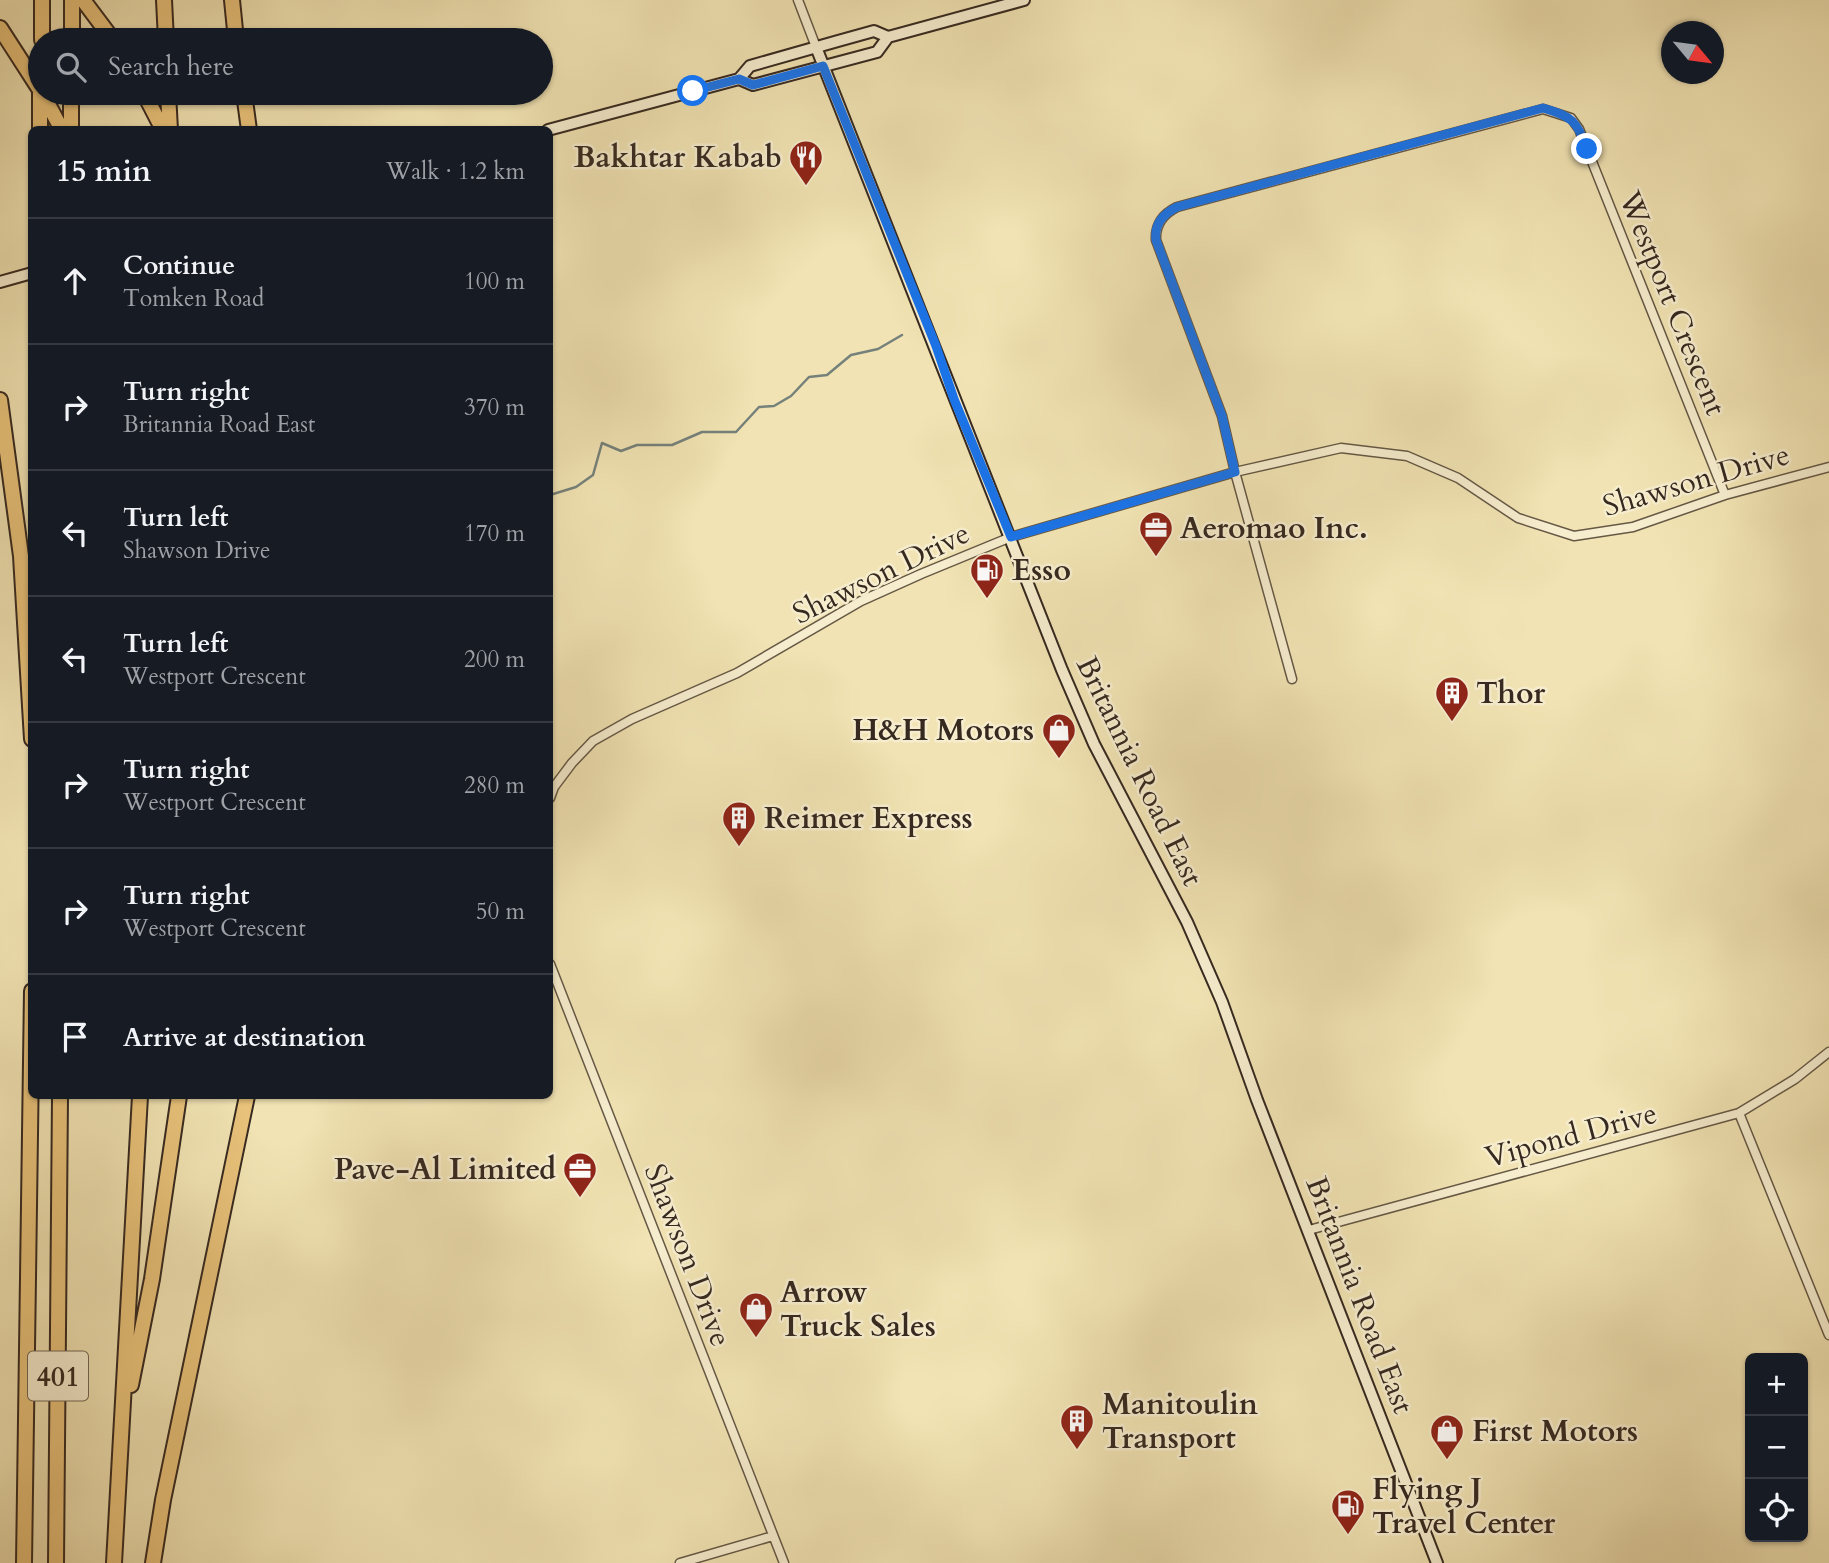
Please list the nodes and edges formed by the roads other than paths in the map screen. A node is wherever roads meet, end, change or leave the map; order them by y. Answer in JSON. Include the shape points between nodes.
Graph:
{"nodes":[{"id":1,"x":42,"y":0,"type":"edge"},
{"id":2,"x":72,"y":0,"type":"edge"},
{"id":3,"x":83,"y":0,"type":"edge"},
{"id":4,"x":164,"y":0,"type":"edge"},
{"id":5,"x":232,"y":0,"type":"edge"},
{"id":6,"x":797,"y":0,"type":"edge"},
{"id":7,"x":1024,"y":0,"type":"edge"},
{"id":8,"x":0,"y":28,"type":"edge"},
{"id":9,"x":41,"y":28,"type":"edge"},
{"id":10,"x":72,"y":28,"type":"edge"},
{"id":11,"x":104,"y":28,"type":"edge"},
{"id":12,"x":165,"y":28,"type":"edge"},
{"id":13,"x":235,"y":28,"type":"edge"},
{"id":14,"x":888,"y":37,"type":"junction"},
{"id":15,"x":816,"y":47,"type":"junction"},
{"id":16,"x":823,"y":66,"type":"junction"},
{"id":17,"x":28,"y":72,"type":"edge"},
{"id":18,"x":739,"y":79,"type":"junction"},
{"id":19,"x":41,"y":105,"type":"edge"},
{"id":20,"x":48,"y":105,"type":"edge"},
{"id":21,"x":71,"y":105,"type":"edge"},
{"id":22,"x":150,"y":105,"type":"edge"},
{"id":23,"x":169,"y":105,"type":"edge"},
{"id":24,"x":246,"y":105,"type":"edge"},
{"id":25,"x":40,"y":126,"type":"edge"},
{"id":26,"x":60,"y":126,"type":"edge"},
{"id":27,"x":71,"y":126,"type":"edge"},
{"id":28,"x":161,"y":126,"type":"edge"},
{"id":29,"x":170,"y":126,"type":"edge"},
{"id":30,"x":248,"y":126,"type":"edge"},
{"id":31,"x":553,"y":129,"type":"edge"},
{"id":32,"x":28,"y":274,"type":"edge"},
{"id":33,"x":0,"y":282,"type":"edge"},
{"id":34,"x":0,"y":400,"type":"edge"},
{"id":35,"x":1829,"y":467,"type":"edge"},
{"id":36,"x":1235,"y":472,"type":"junction"},
{"id":37,"x":1725,"y":495,"type":"junction"},
{"id":38,"x":1011,"y":537,"type":"junction"},
{"id":39,"x":28,"y":666,"type":"edge"},
{"id":40,"x":1292,"y":679,"type":"dead end"},
{"id":41,"x":553,"y":793,"type":"edge"},
{"id":42,"x":553,"y":972,"type":"edge"},
{"id":43,"x":1829,"y":1052,"type":"edge"},
{"id":44,"x":30,"y":1099,"type":"edge"},
{"id":45,"x":60,"y":1099,"type":"edge"},
{"id":46,"x":70,"y":1099,"type":"edge"},
{"id":47,"x":140,"y":1099,"type":"edge"},
{"id":48,"x":179,"y":1099,"type":"edge"},
{"id":49,"x":246,"y":1099,"type":"edge"},
{"id":50,"x":1739,"y":1113,"type":"junction"},
{"id":51,"x":59,"y":1189,"type":"junction"},
{"id":52,"x":1309,"y":1230,"type":"junction"},
{"id":53,"x":1829,"y":1335,"type":"edge"},
{"id":54,"x":122,"y":1431,"type":"junction"},
{"id":55,"x":773,"y":1536,"type":"junction"},
{"id":56,"x":24,"y":1563,"type":"edge"},
{"id":57,"x":56,"y":1563,"type":"edge"},
{"id":58,"x":114,"y":1563,"type":"edge"},
{"id":59,"x":153,"y":1563,"type":"edge"},
{"id":60,"x":680,"y":1563,"type":"edge"},
{"id":61,"x":784,"y":1563,"type":"edge"},
{"id":62,"x":1437,"y":1563,"type":"edge"}],
"edges":[{"from":1,"to":9,"type":"highway"},
{"from":2,"to":10,"type":"highway"},
{"from":3,"to":11,"type":"highway"},
{"from":4,"to":12,"type":"highway"},
{"from":5,"to":13,"type":"highway"},
{"from":6,"to":15,"type":"street","name":"Britannia Road East"},
{"from":7,"to":14,"type":"street"},
{"from":8,"to":17,"type":"highway"},
{"from":14,"to":15,"type":"street","via":[[874,31]]},
{"from":14,"to":16,"type":"street","via":[[877,52]]},
{"from":15,"to":16,"type":"street","name":"Britannia Road East"},
{"from":15,"to":18,"type":"street","via":[[750,66]]},
{"from":16,"to":18,"type":"street","via":[[753,85]]},
{"from":16,"to":38,"type":"street","name":"Britannia Road East"},
{"from":18,"to":31,"type":"street"},
{"from":19,"to":25,"type":"highway"},
{"from":20,"to":26,"type":"highway"},
{"from":21,"to":27,"type":"highway"},
{"from":22,"to":28,"type":"highway"},
{"from":23,"to":29,"type":"highway"},
{"from":24,"to":30,"type":"highway"},
{"from":32,"to":33,"type":"street"},
{"from":34,"to":39,"type":"highway","via":[[22,556]]},
{"from":35,"to":37,"type":"street","name":"Shawson Drive"},
{"from":36,"to":37,"type":"street","name":"Shawson Drive","via":[[1341,448],[1407,456],[1458,478],[1518,518],[1574,536],[1633,527]]},
{"from":36,"to":37,"type":"street","name":"Westport Crescent","via":[[1222,416],[1156,240],[1161,219],[1177,207],[1543,108],[1571,118],[1579,129]]},
{"from":36,"to":38,"type":"street","name":"Shawson Drive"},
{"from":36,"to":40,"type":"street","name":"Westport Crescent"},
{"from":38,"to":41,"type":"street","name":"Shawson Drive","via":[[861,601],[737,673],[632,719],[593,741]]},
{"from":38,"to":52,"type":"street","name":"Britannia Road East","via":[[1094,744],[1187,922],[1222,1002]]},
{"from":42,"to":55,"type":"street","name":"Shawson Drive"},
{"from":43,"to":50,"type":"street","name":"Vipond Drive"},
{"from":44,"to":56,"type":"highway","number":"401"},
{"from":45,"to":51,"type":"highway","number":"401"},
{"from":46,"to":51,"type":"highway"},
{"from":47,"to":54,"type":"highway","number":"401"},
{"from":48,"to":54,"type":"highway","via":[[152,1279]]},
{"from":49,"to":59,"type":"highway"},
{"from":50,"to":52,"type":"street","name":"Vipond Drive"},
{"from":50,"to":53,"type":"street"},
{"from":51,"to":57,"type":"highway","number":"401"},
{"from":52,"to":62,"type":"street","name":"Britannia Road East"},
{"from":54,"to":58,"type":"highway","number":"401"},
{"from":55,"to":60,"type":"street"},
{"from":55,"to":61,"type":"street","name":"Shawson Drive"}]}
